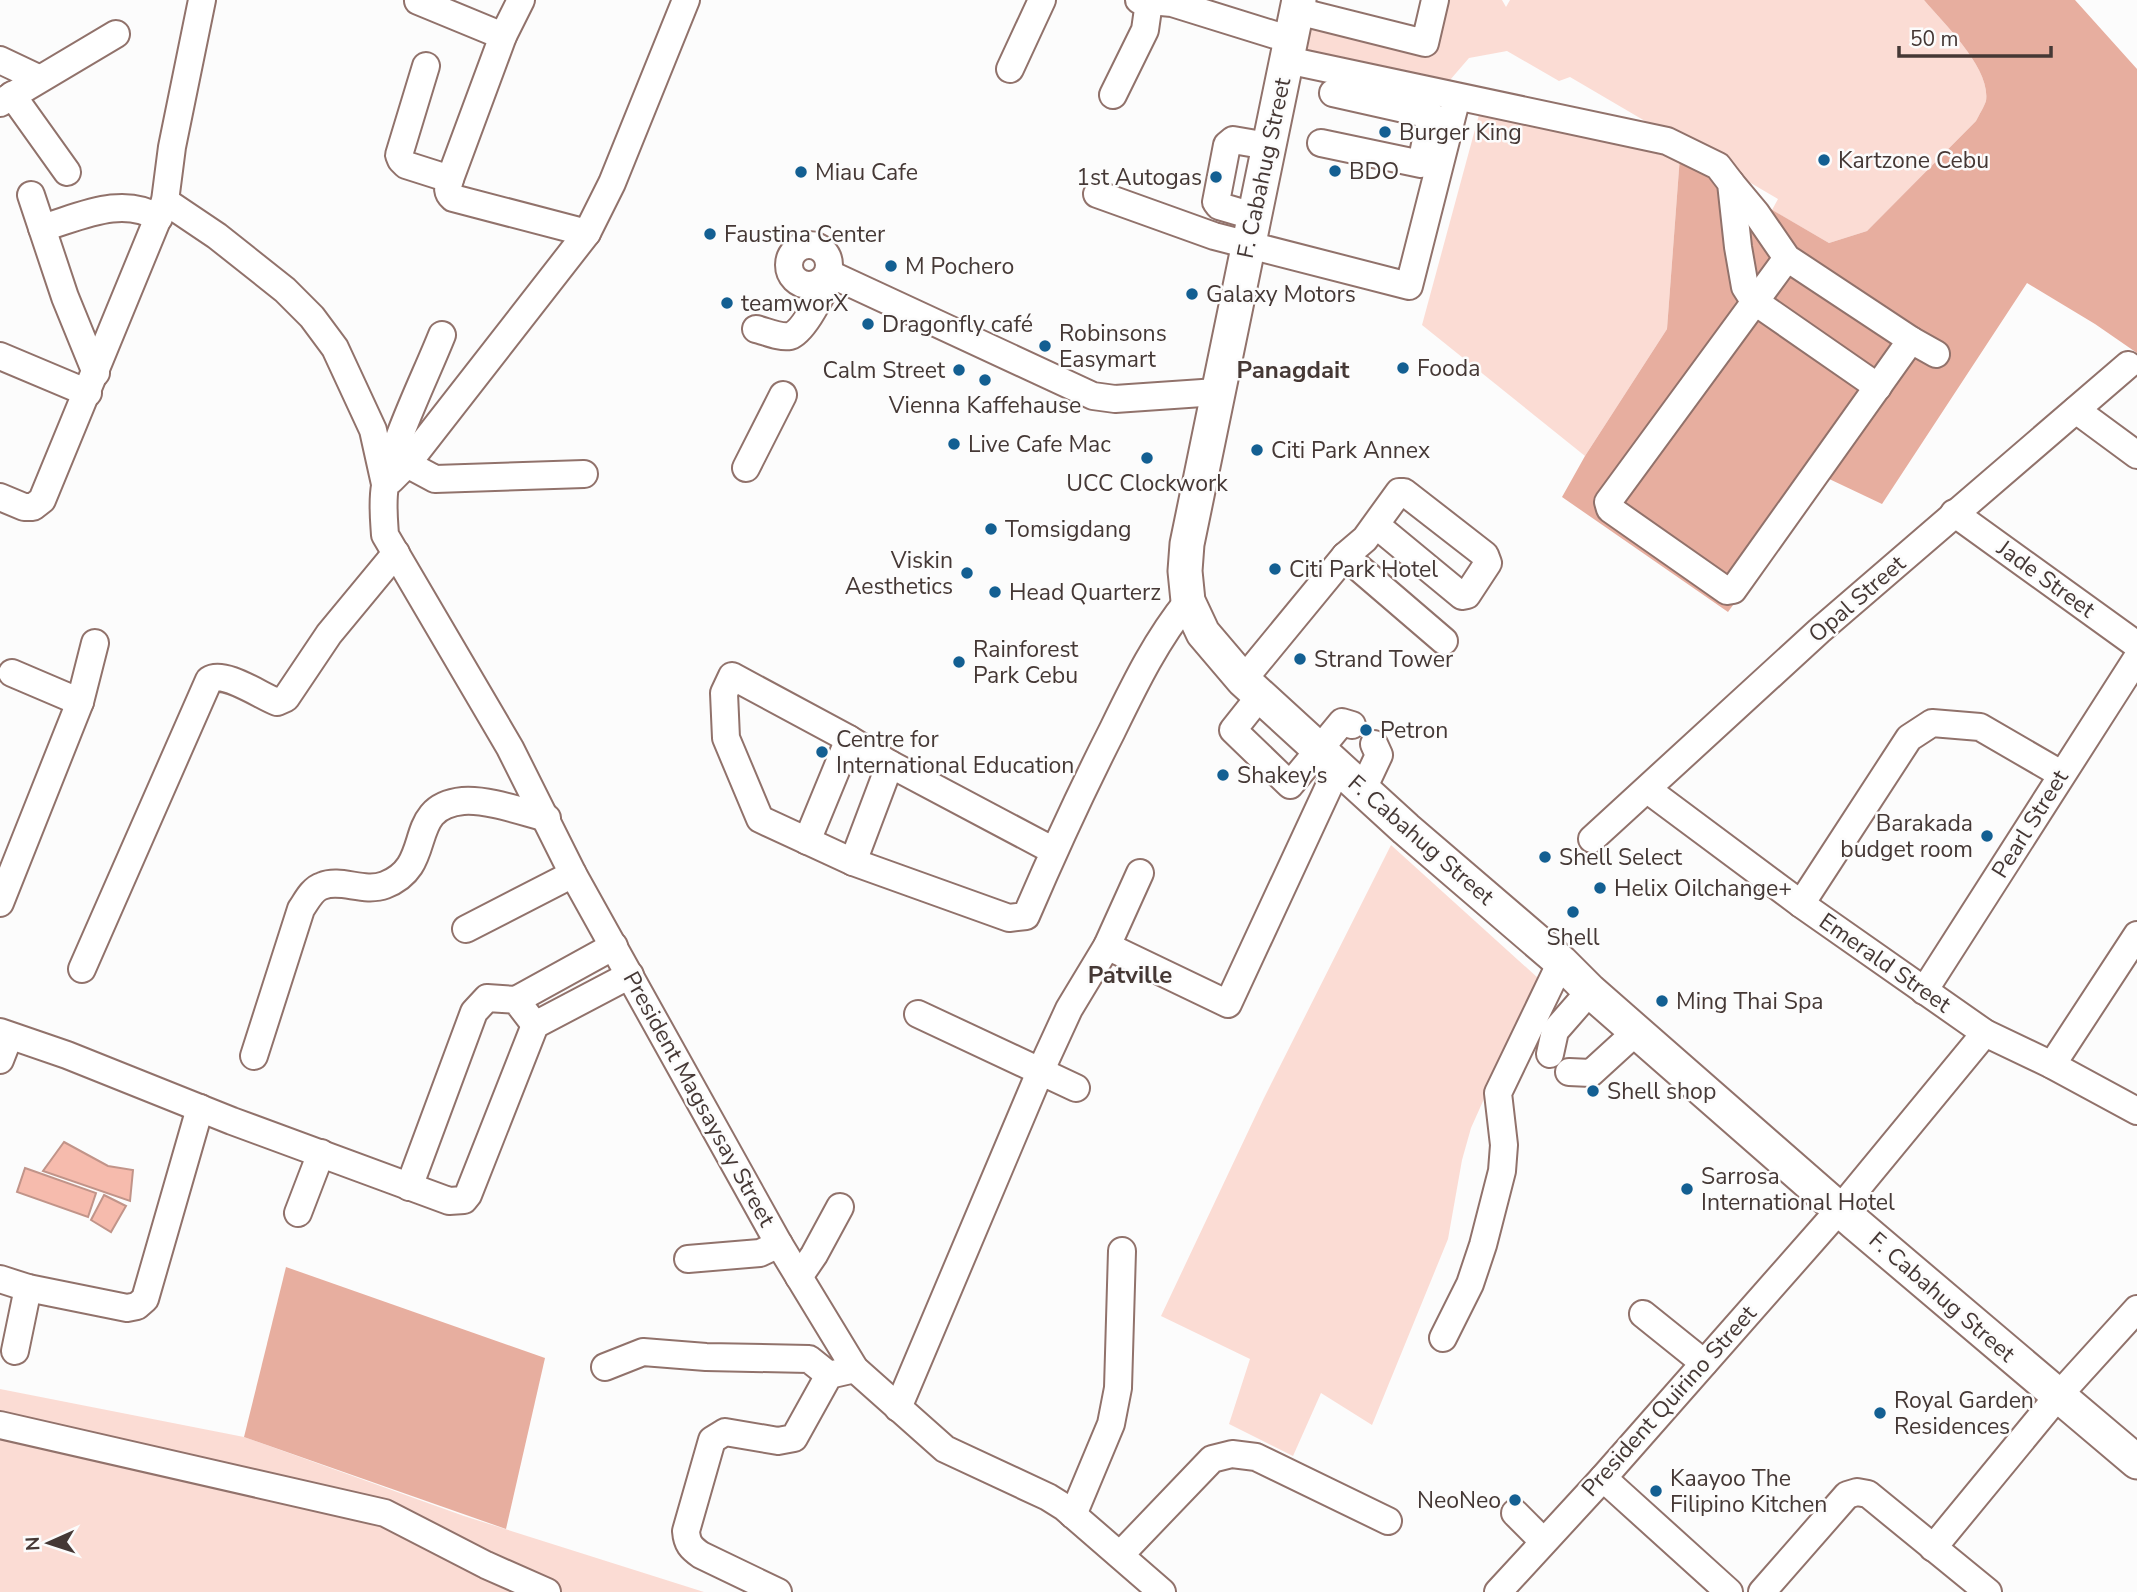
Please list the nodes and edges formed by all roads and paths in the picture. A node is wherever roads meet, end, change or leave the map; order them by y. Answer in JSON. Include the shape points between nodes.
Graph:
{"nodes":[{"id":1,"x":202,"y":0,"type":"edge"},
{"id":2,"x":521,"y":0,"type":"edge"},
{"id":3,"x":686,"y":0,"type":"edge"},
{"id":4,"x":1042,"y":0,"type":"edge"},
{"id":5,"x":1435,"y":0,"type":"edge"},
{"id":6,"x":418,"y":1,"type":"edge"},
{"id":7,"x":1144,"y":1,"type":"edge"},
{"id":8,"x":1345,"y":11,"type":"edge"},
{"id":9,"x":1293,"y":28,"type":"edge"},
{"id":10,"x":116,"y":34,"type":"dead end"},
{"id":11,"x":503,"y":36,"type":"junction"},
{"id":12,"x":0,"y":60,"type":"edge"},
{"id":13,"x":426,"y":66,"type":"dead end"},
{"id":14,"x":1010,"y":69,"type":"dead end"},
{"id":15,"x":38,"y":78,"type":"junction"},
{"id":16,"x":1333,"y":93,"type":"dead end"},
{"id":17,"x":1113,"y":95,"type":"dead end"},
{"id":18,"x":1457,"y":97,"type":"junction"},
{"id":19,"x":6,"y":99,"type":"edge"},
{"id":20,"x":1321,"y":143,"type":"dead end"},
{"id":21,"x":67,"y":172,"type":"dead end"},
{"id":22,"x":450,"y":179,"type":"junction"},
{"id":23,"x":1731,"y":183,"type":"junction"},
{"id":24,"x":1097,"y":194,"type":"dead end"},
{"id":25,"x":31,"y":195,"type":"dead end"},
{"id":26,"x":162,"y":209,"type":"junction"},
{"id":27,"x":42,"y":228,"type":"junction"},
{"id":28,"x":1250,"y":230,"type":"junction"},
{"id":29,"x":587,"y":233,"type":"junction"},
{"id":30,"x":1787,"y":258,"type":"junction"},
{"id":31,"x":1754,"y":301,"type":"junction"},
{"id":32,"x":756,"y":329,"type":"dead end"},
{"id":33,"x":442,"y":335,"type":"dead end"},
{"id":34,"x":1911,"y":340,"type":"junction"},
{"id":35,"x":1936,"y":354,"type":"dead end"},
{"id":36,"x":0,"y":356,"type":"edge"},
{"id":37,"x":2128,"y":365,"type":"dead end"},
{"id":38,"x":92,"y":383,"type":"junction"},
{"id":39,"x":1878,"y":387,"type":"junction"},
{"id":40,"x":1217,"y":391,"type":"junction"},
{"id":41,"x":783,"y":395,"type":"dead end"},
{"id":42,"x":2076,"y":410,"type":"junction"},
{"id":43,"x":2137,"y":455,"type":"edge"},
{"id":44,"x":408,"y":464,"type":"junction"},
{"id":45,"x":746,"y":468,"type":"dead end"},
{"id":46,"x":584,"y":474,"type":"dead end"},
{"id":47,"x":385,"y":486,"type":"junction"},
{"id":48,"x":0,"y":497,"type":"edge"},
{"id":49,"x":1954,"y":513,"type":"junction"},
{"id":50,"x":1376,"y":525,"type":"dead end"},
{"id":51,"x":396,"y":553,"type":"junction"},
{"id":52,"x":1345,"y":556,"type":"junction"},
{"id":53,"x":1188,"y":601,"type":"junction"},
{"id":54,"x":1444,"y":641,"type":"dead end"},
{"id":55,"x":95,"y":643,"type":"dead end"},
{"id":56,"x":2137,"y":645,"type":"edge"},
{"id":57,"x":2137,"y":658,"type":"edge"},
{"id":58,"x":12,"y":673,"type":"dead end"},
{"id":59,"x":1251,"y":688,"type":"junction"},
{"id":60,"x":80,"y":702,"type":"junction"},
{"id":61,"x":1352,"y":725,"type":"dead end"},
{"id":62,"x":849,"y":739,"type":"junction"},
{"id":63,"x":1374,"y":744,"type":"dead end"},
{"id":64,"x":1329,"y":759,"type":"junction"},
{"id":65,"x":890,"y":764,"type":"junction"},
{"id":66,"x":2061,"y":774,"type":"junction"},
{"id":67,"x":1363,"y":789,"type":"junction"},
{"id":68,"x":1648,"y":790,"type":"junction"},
{"id":69,"x":547,"y":818,"type":"junction"},
{"id":70,"x":1592,"y":839,"type":"dead end"},
{"id":71,"x":807,"y":841,"type":"junction"},
{"id":72,"x":1054,"y":851,"type":"junction"},
{"id":73,"x":853,"y":862,"type":"junction"},
{"id":74,"x":1140,"y":873,"type":"dead end"},
{"id":75,"x":573,"y":874,"type":"junction"},
{"id":76,"x":0,"y":903,"type":"edge"},
{"id":77,"x":1801,"y":904,"type":"junction"},
{"id":78,"x":466,"y":929,"type":"dead end"},
{"id":79,"x":2137,"y":935,"type":"edge"},
{"id":80,"x":614,"y":946,"type":"junction"},
{"id":81,"x":1107,"y":946,"type":"junction"},
{"id":82,"x":1561,"y":962,"type":"junction"},
{"id":83,"x":82,"y":969,"type":"dead end"},
{"id":84,"x":629,"y":975,"type":"junction"},
{"id":85,"x":1924,"y":990,"type":"junction"},
{"id":86,"x":1590,"y":991,"type":"junction"},
{"id":87,"x":516,"y":1000,"type":"junction"},
{"id":88,"x":918,"y":1014,"type":"dead end"},
{"id":89,"x":535,"y":1025,"type":"junction"},
{"id":90,"x":1637,"y":1031,"type":"junction"},
{"id":91,"x":1985,"y":1033,"type":"junction"},
{"id":92,"x":3,"y":1043,"type":"edge"},
{"id":93,"x":1550,"y":1054,"type":"dead end"},
{"id":94,"x":254,"y":1056,"type":"dead end"},
{"id":95,"x":2052,"y":1065,"type":"junction"},
{"id":96,"x":1040,"y":1072,"type":"junction"},
{"id":97,"x":1569,"y":1072,"type":"dead end"},
{"id":98,"x":1076,"y":1088,"type":"dead end"},
{"id":99,"x":200,"y":1108,"type":"junction"},
{"id":100,"x":2137,"y":1111,"type":"edge"},
{"id":101,"x":321,"y":1153,"type":"junction"},
{"id":102,"x":410,"y":1186,"type":"junction"},
{"id":103,"x":840,"y":1207,"type":"dead end"},
{"id":104,"x":1840,"y":1209,"type":"junction"},
{"id":105,"x":298,"y":1213,"type":"dead end"},
{"id":106,"x":779,"y":1244,"type":"junction"},
{"id":107,"x":1122,"y":1251,"type":"dead end"},
{"id":108,"x":688,"y":1259,"type":"dead end"},
{"id":109,"x":799,"y":1277,"type":"junction"},
{"id":110,"x":0,"y":1279,"type":"edge"},
{"id":111,"x":28,"y":1288,"type":"junction"},
{"id":112,"x":2137,"y":1309,"type":"edge"},
{"id":113,"x":1643,"y":1314,"type":"dead end"},
{"id":114,"x":1443,"y":1338,"type":"dead end"},
{"id":115,"x":15,"y":1351,"type":"dead end"},
{"id":116,"x":1704,"y":1363,"type":"junction"},
{"id":117,"x":605,"y":1367,"type":"dead end"},
{"id":118,"x":842,"y":1372,"type":"junction"},
{"id":119,"x":2058,"y":1396,"type":"junction"},
{"id":120,"x":898,"y":1408,"type":"junction"},
{"id":121,"x":0,"y":1425,"type":"edge"},
{"id":122,"x":2137,"y":1461,"type":"edge"},
{"id":123,"x":1602,"y":1478,"type":"junction"},
{"id":124,"x":1515,"y":1513,"type":"dead end"},
{"id":125,"x":1073,"y":1515,"type":"junction"},
{"id":126,"x":1388,"y":1521,"type":"dead end"},
{"id":127,"x":1543,"y":1541,"type":"junction"},
{"id":128,"x":1933,"y":1548,"type":"junction"},
{"id":129,"x":1120,"y":1555,"type":"junction"},
{"id":130,"x":547,"y":1592,"type":"edge"},
{"id":131,"x":778,"y":1592,"type":"edge"},
{"id":132,"x":1162,"y":1592,"type":"edge"},
{"id":133,"x":1498,"y":1592,"type":"edge"},
{"id":134,"x":1729,"y":1592,"type":"edge"},
{"id":135,"x":1762,"y":1592,"type":"edge"},
{"id":136,"x":1988,"y":1592,"type":"edge"}],
"edges":[{"from":1,"to":26,"type":"street"},
{"from":2,"to":11,"type":"street"},
{"from":3,"to":29,"type":"street"},
{"from":4,"to":14,"type":"street"},
{"from":5,"to":8,"type":"street","via":[[1425,43]]},
{"from":6,"to":11,"type":"street"},
{"from":7,"to":9,"type":"street"},
{"from":7,"to":17,"type":"street","via":[[1144,30]]},
{"from":8,"to":9,"type":"street"},
{"from":9,"to":18,"type":"street"},
{"from":9,"to":28,"type":"main road","name":"F. Cabahug Street"},
{"from":10,"to":15,"type":"street"},
{"from":11,"to":22,"type":"street"},
{"from":12,"to":15,"type":"street"},
{"from":13,"to":22,"type":"street","via":[[399,155],[406,165]]},
{"from":15,"to":19,"type":"street"},
{"from":16,"to":20,"type":"street","via":[[1431,115],[1421,164]]},
{"from":18,"to":23,"type":"street","via":[[1667,141],[1718,166]]},
{"from":18,"to":28,"type":"street","via":[[1409,286]]},
{"from":19,"to":21,"type":"street"},
{"from":22,"to":29,"type":"street","via":[[447,188],[453,198]]},
{"from":23,"to":30,"type":"street"},
{"from":23,"to":31,"type":"street","via":[[1745,287]]},
{"from":24,"to":28,"type":"street","via":[[1214,236]]},
{"from":25,"to":27,"type":"street"},
{"from":26,"to":27,"type":"street","via":[[110,208]]},
{"from":26,"to":38,"type":"street"},
{"from":26,"to":47,"type":"street","via":[[216,236],[312,317],[335,348],[373,430]]},
{"from":27,"to":38,"type":"street"},
{"from":28,"to":40,"type":"main road","name":"F. Cabahug Street"},
{"from":29,"to":44,"type":"street"},
{"from":30,"to":31,"type":"street"},
{"from":30,"to":34,"type":"street"},
{"from":31,"to":39,"type":"street"},
{"from":31,"to":39,"type":"street","via":[[1608,502],[1610,509],[1722,588],[1733,590]]},
{"from":32,"to":40,"type":"street","via":[[784,336],[795,333],[830,274],[1093,396],[1115,399]]},
{"from":33,"to":47,"type":"street"},
{"from":34,"to":35,"type":"street"},
{"from":34,"to":39,"type":"street"},
{"from":36,"to":38,"type":"street"},
{"from":37,"to":42,"type":"street","name":"Opal Street"},
{"from":38,"to":48,"type":"street","via":[[41,500],[24,507]]},
{"from":40,"to":53,"type":"main road","name":"F. Cabahug Street","via":[[1187,544]]},
{"from":41,"to":45,"type":"street"},
{"from":42,"to":43,"type":"street"},
{"from":42,"to":49,"type":"street","name":"Opal Street"},
{"from":44,"to":46,"type":"street","via":[[435,479]]},
{"from":44,"to":47,"type":"street"},
{"from":47,"to":51,"type":"street","name":"President Magsaysay Street","via":[[386,535]]},
{"from":49,"to":56,"type":"street","name":"Jade Street"},
{"from":49,"to":68,"type":"street","name":"Opal Street"},
{"from":50,"to":52,"type":"street"},
{"from":51,"to":69,"type":"street","name":"President Magsaysay Street"},
{"from":51,"to":83,"type":"street","via":[[329,634],[286,698],[279,702],[228,679],[209,680]]},
{"from":52,"to":54,"type":"street"},
{"from":52,"to":59,"type":"street"},
{"from":53,"to":59,"type":"main road","name":"F. Cabahug Street","via":[[1203,633]]},
{"from":53,"to":72,"type":"street","via":[[1169,625],[1126,701]]},
{"from":55,"to":60,"type":"street"},
{"from":57,"to":66,"type":"street","name":"Pearl Street"},
{"from":58,"to":60,"type":"street"},
{"from":59,"to":64,"type":"main road","name":"F. Cabahug Street"},
{"from":59,"to":64,"type":"street","via":[[1233,730],[1290,785]]},
{"from":60,"to":76,"type":"street"},
{"from":61,"to":64,"type":"street","via":[[1342,722]]},
{"from":62,"to":65,"type":"street"},
{"from":62,"to":71,"type":"street"},
{"from":62,"to":71,"type":"street","via":[[732,676],[724,692],[726,738],[760,819]]},
{"from":63,"to":67,"type":"street","via":[[1378,755]]},
{"from":64,"to":67,"type":"main road","name":"F. Cabahug Street"},
{"from":64,"to":81,"type":"street","via":[[1228,1004]]},
{"from":65,"to":72,"type":"street"},
{"from":65,"to":73,"type":"street"},
{"from":66,"to":77,"type":"street","via":[[1980,727],[1931,723],[1909,738]]},
{"from":66,"to":85,"type":"street","name":"Pearl Street"},
{"from":67,"to":82,"type":"main road","name":"F. Cabahug Street"},
{"from":68,"to":70,"type":"street","name":"Opal Street"},
{"from":68,"to":77,"type":"street","name":"Emerald Street"},
{"from":69,"to":75,"type":"street","name":"President Magsaysay Street"},
{"from":69,"to":94,"type":"street","via":[[464,801],[446,805],[426,822],[407,872],[366,889],[321,886],[300,909]]},
{"from":71,"to":73,"type":"street"},
{"from":72,"to":73,"type":"street","via":[[1026,916],[1009,918]]},
{"from":74,"to":81,"type":"street"},
{"from":75,"to":78,"type":"street"},
{"from":75,"to":80,"type":"street","name":"President Magsaysay Street"},
{"from":77,"to":85,"type":"street","name":"Emerald Street"},
{"from":79,"to":95,"type":"street"},
{"from":80,"to":84,"type":"street","name":"President Magsaysay Street"},
{"from":80,"to":87,"type":"street"},
{"from":81,"to":96,"type":"street","via":[[1069,1009]]},
{"from":82,"to":86,"type":"main road","name":"F. Cabahug Street"},
{"from":82,"to":114,"type":"street","via":[[1498,1093],[1502,1171],[1483,1245]]},
{"from":84,"to":89,"type":"street"},
{"from":84,"to":106,"type":"street","name":"President Magsaysay Street"},
{"from":85,"to":91,"type":"street","name":"Emerald Street"},
{"from":86,"to":90,"type":"main road","name":"F. Cabahug Street"},
{"from":86,"to":93,"type":"street","via":[[1555,1031]]},
{"from":87,"to":89,"type":"street"},
{"from":87,"to":102,"type":"street","via":[[487,998],[474,1012]]},
{"from":88,"to":96,"type":"street"},
{"from":89,"to":102,"type":"street","via":[[468,1195],[464,1200],[449,1201]]},
{"from":90,"to":97,"type":"street","via":[[1591,1073]]},
{"from":90,"to":104,"type":"main road","name":"F. Cabahug Street"},
{"from":91,"to":95,"type":"street","name":"Emerald Street"},
{"from":91,"to":104,"type":"street","name":"President Quirino Street"},
{"from":92,"to":99,"type":"street","via":[[67,1055]]},
{"from":95,"to":100,"type":"street","name":"Emerald Street"},
{"from":96,"to":98,"type":"street"},
{"from":96,"to":120,"type":"street"},
{"from":99,"to":101,"type":"street"},
{"from":99,"to":111,"type":"street","via":[[145,1299],[127,1308]]},
{"from":101,"to":102,"type":"street"},
{"from":101,"to":105,"type":"street"},
{"from":103,"to":109,"type":"street"},
{"from":104,"to":116,"type":"street","name":"President Quirino Street"},
{"from":104,"to":119,"type":"main road","name":"F. Cabahug Street"},
{"from":106,"to":108,"type":"street","via":[[760,1253]]},
{"from":106,"to":109,"type":"street","name":"President Magsaysay Street"},
{"from":107,"to":125,"type":"street","via":[[1118,1388],[1111,1424]]},
{"from":109,"to":118,"type":"street","name":"President Magsaysay Street"},
{"from":110,"to":111,"type":"street"},
{"from":111,"to":115,"type":"street"},
{"from":112,"to":119,"type":"street"},
{"from":113,"to":116,"type":"street"},
{"from":116,"to":123,"type":"street","name":"President Quirino Street"},
{"from":117,"to":118,"type":"street","via":[[643,1352],[809,1359]]},
{"from":118,"to":120,"type":"street","name":"President Magsaysay Street"},
{"from":118,"to":131,"type":"street","via":[[794,1438],[778,1441],[725,1432],[712,1440],[687,1531],[690,1548]]},
{"from":119,"to":122,"type":"main road","name":"F. Cabahug Street"},
{"from":119,"to":128,"type":"street"},
{"from":120,"to":125,"type":"street","name":"President Magsaysay Street","via":[[945,1449],[1048,1497]]},
{"from":121,"to":130,"type":"street","via":[[385,1513]]},
{"from":123,"to":127,"type":"street","name":"President Quirino Street"},
{"from":123,"to":134,"type":"street"},
{"from":124,"to":127,"type":"street"},
{"from":125,"to":129,"type":"street","name":"President Magsaysay Street"},
{"from":126,"to":129,"type":"street","via":[[1255,1457],[1232,1454],[1212,1459]]},
{"from":127,"to":133,"type":"street","name":"President Quirino Street"},
{"from":128,"to":135,"type":"street","via":[[1868,1494],[1857,1492],[1847,1495]]},
{"from":128,"to":136,"type":"street"},
{"from":129,"to":132,"type":"street","name":"President Magsaysay Street"}]}
